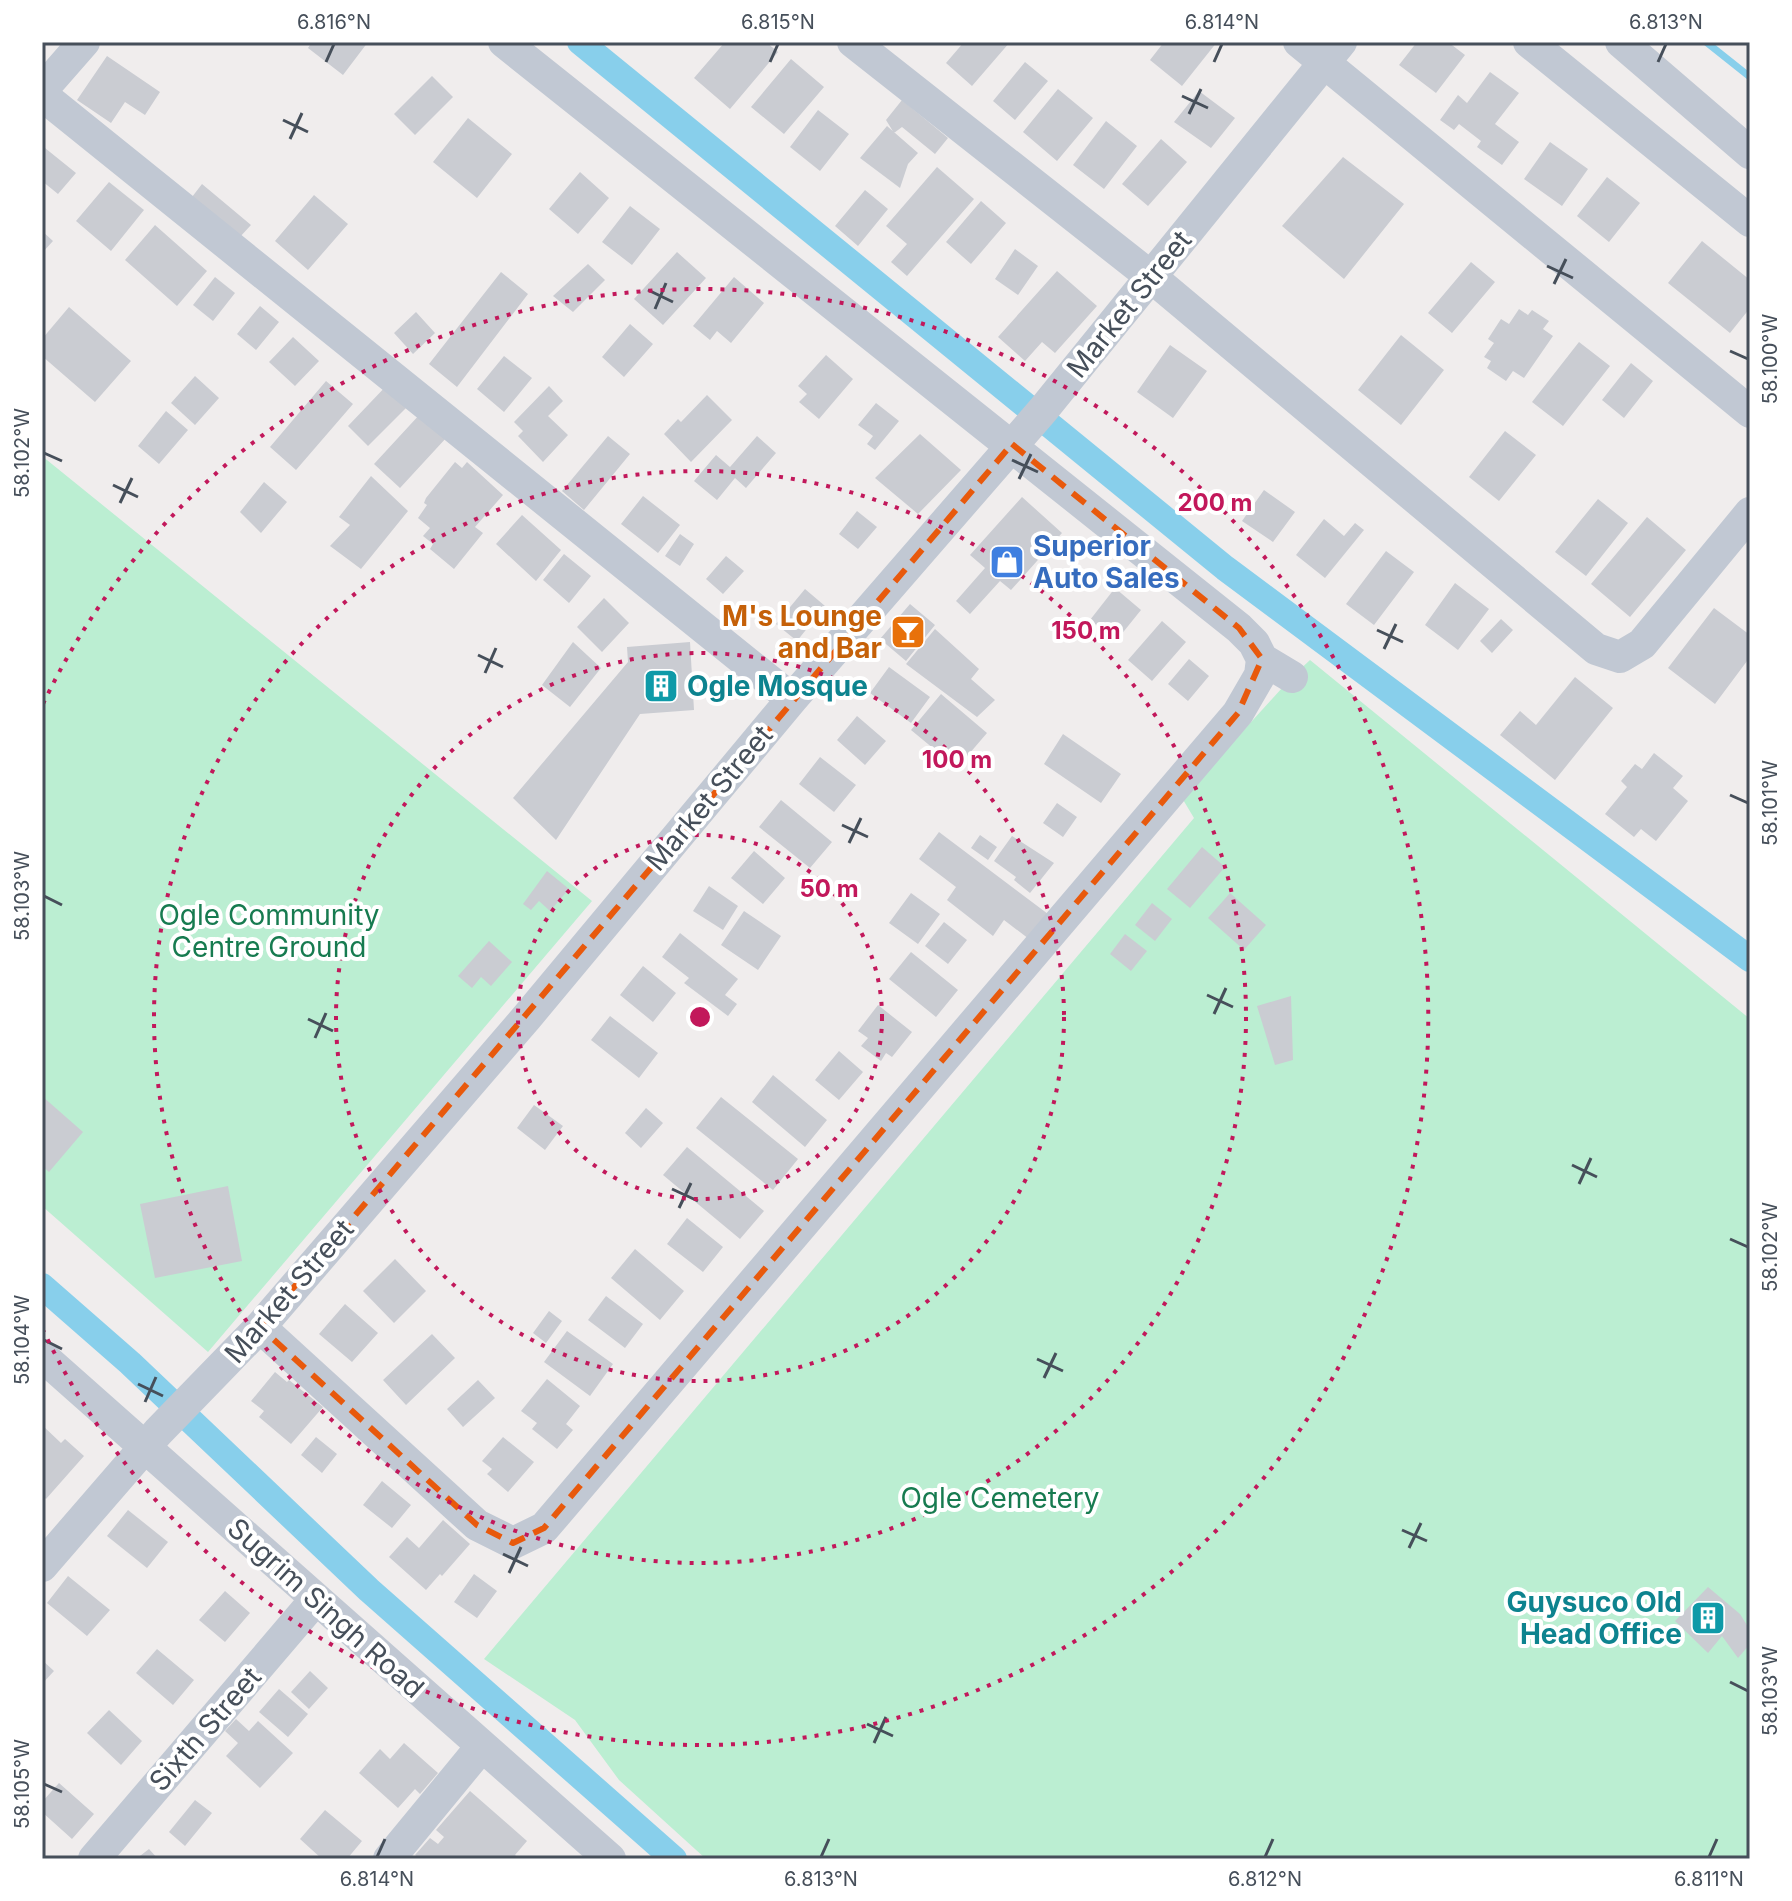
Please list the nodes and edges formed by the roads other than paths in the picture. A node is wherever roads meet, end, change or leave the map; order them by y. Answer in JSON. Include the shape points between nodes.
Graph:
{"nodes":[{"id":1,"x":84,"y":42,"type":"edge"},
{"id":2,"x":504,"y":42,"type":"edge"},
{"id":3,"x":853,"y":42,"type":"edge"},
{"id":4,"x":1299,"y":42,"type":"edge"},
{"id":5,"x":1529,"y":42,"type":"edge"},
{"id":6,"x":1621,"y":42,"type":"edge"},
{"id":7,"x":1333,"y":52,"type":"edge"},
{"id":8,"x":42,"y":93,"type":"edge"},
{"id":9,"x":1750,"y":153,"type":"edge"},
{"id":10,"x":1750,"y":221,"type":"edge"},
{"id":11,"x":1150,"y":276,"type":"junction"},
{"id":12,"x":1750,"y":412,"type":"edge"},
{"id":13,"x":1017,"y":439,"type":"junction"},
{"id":14,"x":1750,"y":513,"type":"edge"},
{"id":15,"x":1262,"y":659,"type":"junction"},
{"id":16,"x":1292,"y":677,"type":"dead end"},
{"id":17,"x":792,"y":699,"type":"junction"},
{"id":18,"x":260,"y":1327,"type":"junction"},
{"id":19,"x":42,"y":1356,"type":"edge"},
{"id":20,"x":151,"y":1440,"type":"junction"},
{"id":21,"x":42,"y":1566,"type":"edge"},
{"id":22,"x":316,"y":1599,"type":"junction"},
{"id":23,"x":482,"y":1746,"type":"junction"},
{"id":24,"x":94,"y":1859,"type":"edge"},
{"id":25,"x":389,"y":1859,"type":"edge"},
{"id":26,"x":610,"y":1859,"type":"edge"}],
"edges":[{"from":1,"to":8,"type":"street"},
{"from":2,"to":13,"type":"street"},
{"from":3,"to":11,"type":"street"},
{"from":4,"to":7,"type":"street"},
{"from":5,"to":10,"type":"street"},
{"from":6,"to":9,"type":"street"},
{"from":7,"to":11,"type":"street","name":"Market Street"},
{"from":7,"to":12,"type":"street"},
{"from":8,"to":17,"type":"street"},
{"from":11,"to":13,"type":"street","name":"Market Street"},
{"from":11,"to":14,"type":"street","via":[[1608,655],[1620,657],[1642,644]]},
{"from":13,"to":15,"type":"street","via":[[1239,628]]},
{"from":13,"to":17,"type":"street","name":"Market Street"},
{"from":15,"to":16,"type":"street"},
{"from":15,"to":18,"type":"street","via":[[1260,675],[1238,713],[544,1528],[513,1543],[477,1525]]},
{"from":17,"to":18,"type":"street","name":"Market Street"},
{"from":18,"to":20,"type":"street","name":"Market Street"},
{"from":19,"to":20,"type":"street","name":"Sugrim Singh Road"},
{"from":20,"to":21,"type":"street","name":"Market Street"},
{"from":20,"to":22,"type":"street","name":"Sugrim Singh Road"},
{"from":22,"to":23,"type":"street","name":"Sugrim Singh Road"},
{"from":22,"to":24,"type":"street","name":"Sixth Street"},
{"from":23,"to":25,"type":"street"},
{"from":23,"to":26,"type":"street","name":"Sugrim Singh Road"}]}
